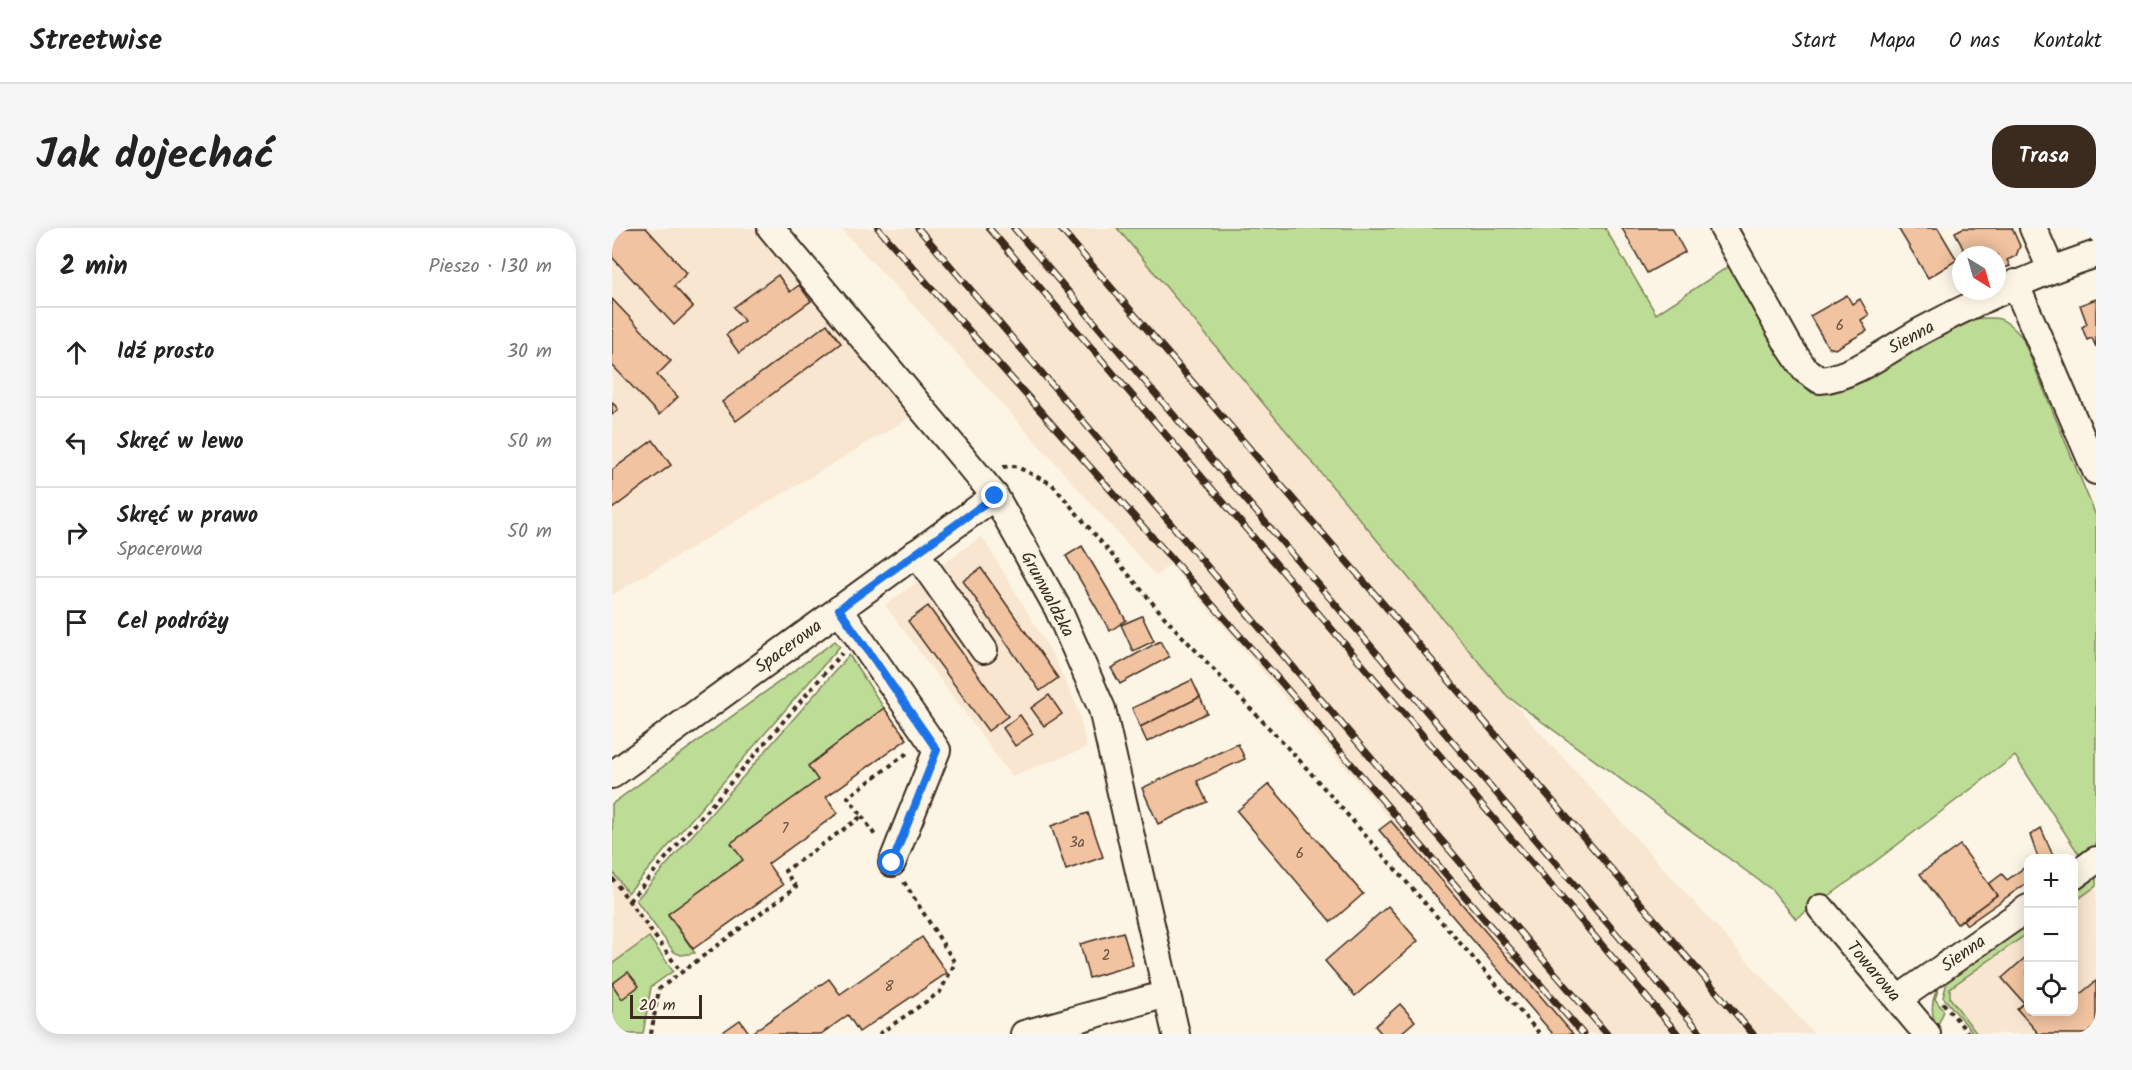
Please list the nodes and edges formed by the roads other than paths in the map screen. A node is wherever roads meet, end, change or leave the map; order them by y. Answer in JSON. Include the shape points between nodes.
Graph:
{"nodes":[{"id":1,"x":771,"y":228,"type":"edge"},
{"id":2,"x":1723,"y":228,"type":"edge"},
{"id":3,"x":2033,"y":228,"type":"edge"},
{"id":4,"x":2096,"y":254,"type":"edge"},
{"id":5,"x":2051,"y":269,"type":"junction"},
{"id":6,"x":2015,"y":284,"type":"junction"},
{"id":7,"x":2096,"y":471,"type":"edge"},
{"id":8,"x":995,"y":496,"type":"junction"},
{"id":9,"x":916,"y":552,"type":"junction"},
{"id":10,"x":839,"y":609,"type":"junction"},
{"id":11,"x":984,"y":650,"type":"dead end"},
{"id":12,"x":612,"y":775,"type":"edge"},
{"id":13,"x":2096,"y":860,"type":"edge"},
{"id":14,"x":892,"y":863,"type":"road end"},
{"id":15,"x":2078,"y":873,"type":"edge"},
{"id":16,"x":1821,"y":908,"type":"dead end"},
{"id":17,"x":2024,"y":911,"type":"edge"},
{"id":18,"x":1167,"y":994,"type":"junction"},
{"id":19,"x":1898,"y":999,"type":"junction"},
{"id":20,"x":1024,"y":1034,"type":"edge"},
{"id":21,"x":1176,"y":1034,"type":"edge"},
{"id":22,"x":1927,"y":1034,"type":"edge"}],
"edges":[{"from":1,"to":8,"type":"street","name":"Grunwaldzka"},
{"from":2,"to":6,"type":"street","name":"Sienna","via":[[1789,346],[1805,370],[1820,380],[1840,377],[1923,329]]},
{"from":3,"to":5,"type":"street"},
{"from":4,"to":5,"type":"street"},
{"from":5,"to":6,"type":"street"},
{"from":6,"to":7,"type":"street"},
{"from":8,"to":9,"type":"street","name":"Spacerowa"},
{"from":8,"to":18,"type":"street","name":"Grunwaldzka","via":[[1058,609],[1102,709]]},
{"from":9,"to":10,"type":"street","name":"Spacerowa"},
{"from":9,"to":11,"type":"street"},
{"from":10,"to":12,"type":"street","name":"Spacerowa"},
{"from":10,"to":14,"type":"street","via":[[937,750]]},
{"from":13,"to":15,"type":"street"},
{"from":16,"to":19,"type":"street","name":"Towarowa"},
{"from":17,"to":19,"type":"street","name":"Sienna"},
{"from":18,"to":20,"type":"street"},
{"from":18,"to":21,"type":"street","name":"Grunwaldzka"},
{"from":19,"to":22,"type":"street","name":"Towarowa"}]}
